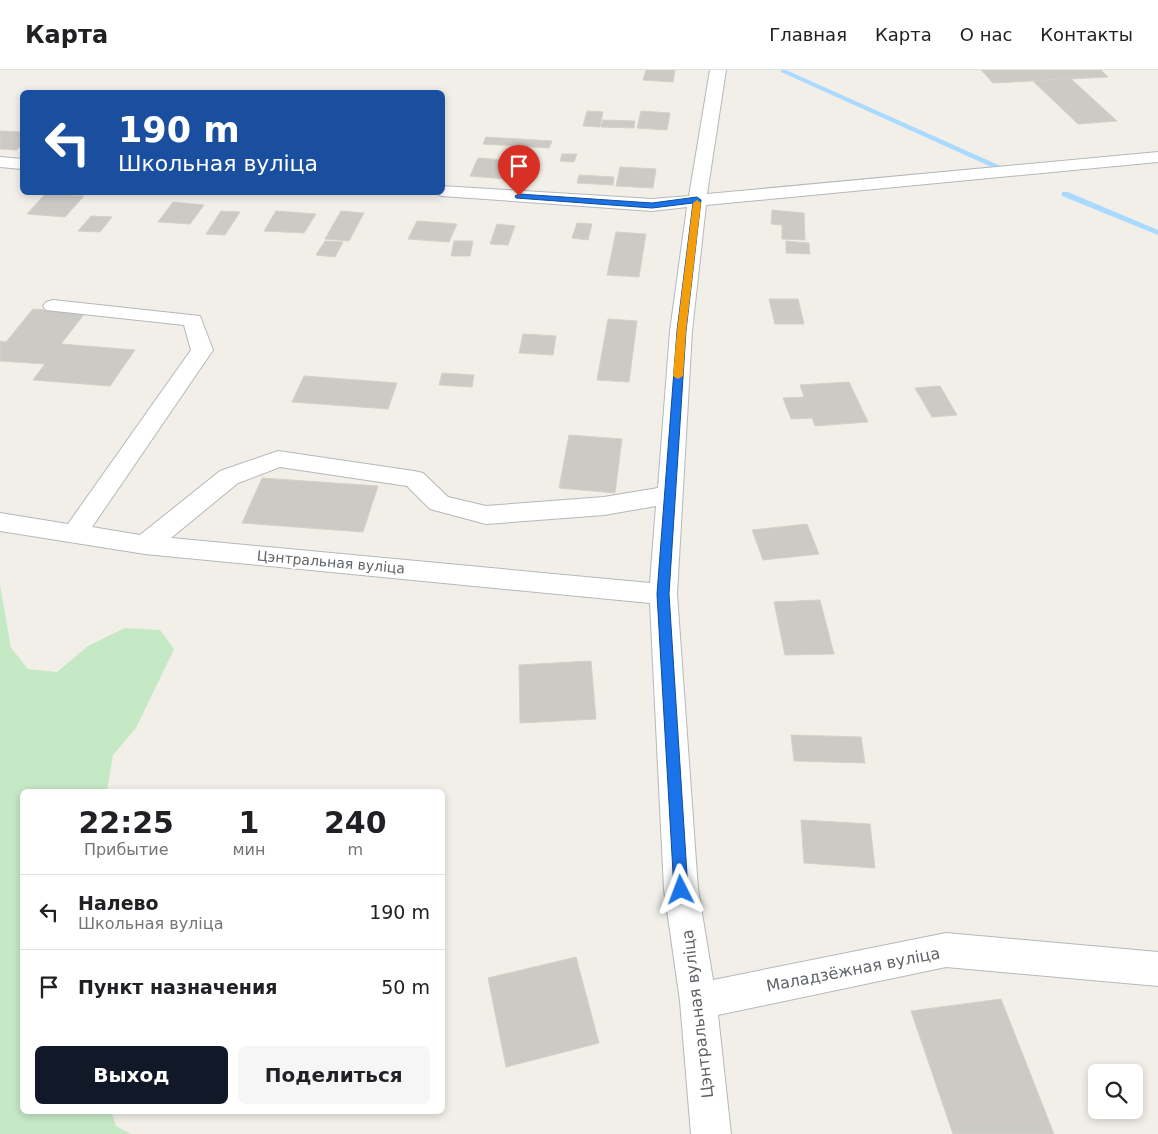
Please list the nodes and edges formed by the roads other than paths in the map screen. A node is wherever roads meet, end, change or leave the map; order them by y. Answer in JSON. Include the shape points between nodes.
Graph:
{"nodes":[{"id":1,"x":718,"y":70,"type":"edge"},
{"id":2,"x":1158,"y":157,"type":"edge"},
{"id":3,"x":0,"y":162,"type":"edge"},
{"id":4,"x":20,"y":164,"type":"edge"},
{"id":5,"x":445,"y":192,"type":"edge"},
{"id":6,"x":697,"y":200,"type":"junction"},
{"id":7,"x":53,"y":306,"type":"dead end"},
{"id":8,"x":669,"y":495,"type":"junction"},
{"id":9,"x":0,"y":522,"type":"edge"},
{"id":10,"x":74,"y":534,"type":"junction"},
{"id":11,"x":146,"y":545,"type":"junction"},
{"id":12,"x":663,"y":594,"type":"junction"},
{"id":13,"x":1158,"y":968,"type":"edge"},
{"id":14,"x":698,"y":1001,"type":"junction"},
{"id":15,"x":711,"y":1134,"type":"edge"}],
"edges":[{"from":1,"to":6,"type":"street","name":"Цэнтральная вуліца"},
{"from":2,"to":6,"type":"street"},
{"from":3,"to":4,"type":"street"},
{"from":5,"to":6,"type":"street","via":[[652,205]]},
{"from":6,"to":8,"type":"street","name":"Цэнтральная вуліца","via":[[681,331]]},
{"from":7,"to":10,"type":"street","via":[[193,320],[202,350]]},
{"from":8,"to":11,"type":"street","via":[[604,506],[486,515],[439,503],[414,479],[278,460],[229,477]]},
{"from":8,"to":12,"type":"street","name":"Цэнтральная вуліца"},
{"from":9,"to":10,"type":"street","name":"Цэнтральная вуліца"},
{"from":10,"to":11,"type":"street","name":"Цэнтральная вуліца"},
{"from":11,"to":12,"type":"street","name":"Цэнтральная вуліца"},
{"from":12,"to":14,"type":"street","name":"Цэнтральная вуліца","via":[[681,890]]},
{"from":13,"to":14,"type":"street","name":"Маладзёжная вуліца","via":[[946,950]]},
{"from":14,"to":15,"type":"street","name":"Цэнтральная вуліца"}]}
